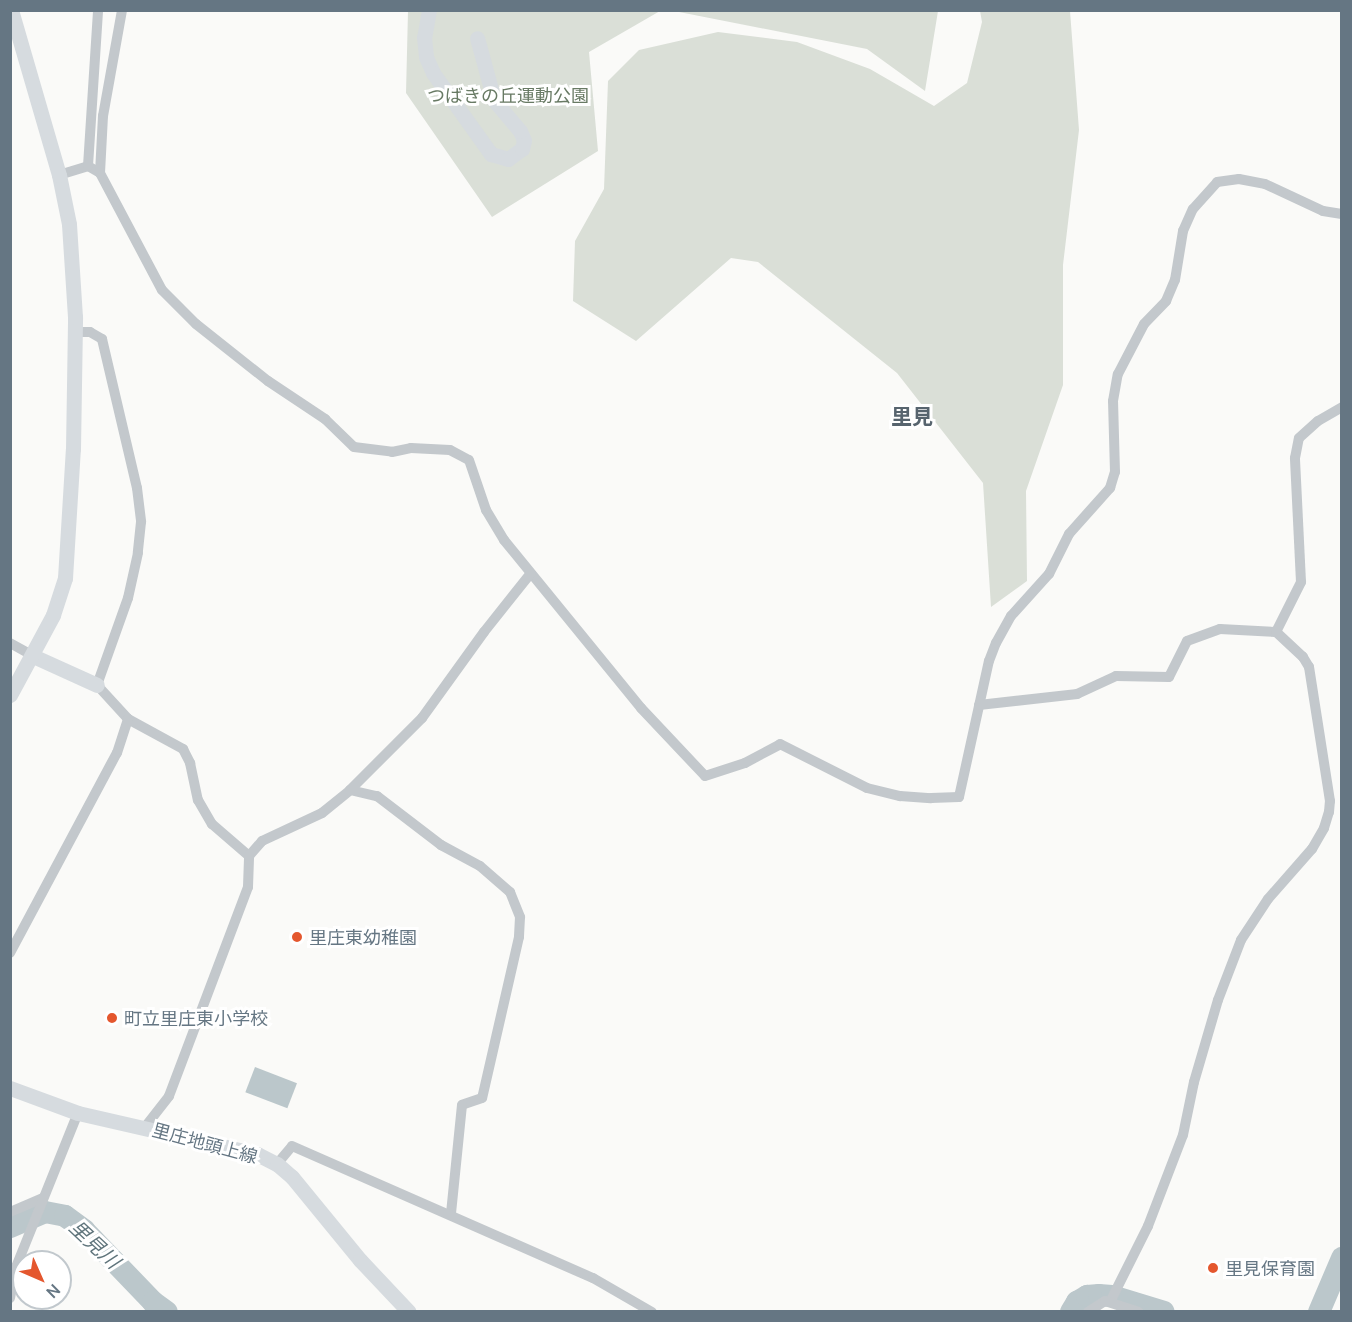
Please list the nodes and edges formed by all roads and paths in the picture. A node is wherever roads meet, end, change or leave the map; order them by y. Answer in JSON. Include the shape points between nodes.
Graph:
{"nodes":[{"id":1,"x":11,"y":10,"type":"edge"},
{"id":2,"x":98,"y":10,"type":"edge"},
{"id":3,"x":122,"y":10,"type":"edge"},
{"id":4,"x":429,"y":10,"type":"edge"},
{"id":5,"x":477,"y":38,"type":"dead end"},
{"id":6,"x":88,"y":166,"type":"junction"},
{"id":7,"x":100,"y":172,"type":"junction"},
{"id":8,"x":59,"y":175,"type":"junction"},
{"id":9,"x":1341,"y":214,"type":"edge"},
{"id":10,"x":75,"y":332,"type":"junction"},
{"id":11,"x":1341,"y":407,"type":"edge"},
{"id":12,"x":531,"y":573,"type":"junction"},
{"id":13,"x":1276,"y":632,"type":"junction"},
{"id":14,"x":10,"y":644,"type":"edge"},
{"id":15,"x":33,"y":656,"type":"junction"},
{"id":16,"x":97,"y":685,"type":"junction"},
{"id":17,"x":10,"y":695,"type":"edge"},
{"id":18,"x":979,"y":705,"type":"junction"},
{"id":19,"x":128,"y":719,"type":"junction"},
{"id":20,"x":350,"y":790,"type":"junction"},
{"id":21,"x":249,"y":856,"type":"junction"},
{"id":22,"x":10,"y":953,"type":"edge"},
{"id":23,"x":10,"y":1088,"type":"edge"},
{"id":24,"x":78,"y":1113,"type":"junction"},
{"id":25,"x":145,"y":1127,"type":"junction"},
{"id":26,"x":277,"y":1164,"type":"junction"},
{"id":27,"x":41,"y":1200,"type":"junction"},
{"id":28,"x":10,"y":1212,"type":"edge"},
{"id":29,"x":451,"y":1214,"type":"junction"},
{"id":30,"x":10,"y":1298,"type":"edge"},
{"id":31,"x":1110,"y":1302,"type":"junction"},
{"id":32,"x":409,"y":1311,"type":"edge"},
{"id":33,"x":652,"y":1311,"type":"edge"},
{"id":34,"x":1088,"y":1311,"type":"edge"},
{"id":35,"x":1138,"y":1311,"type":"edge"}],
"edges":[{"from":1,"to":8,"type":"street"},
{"from":2,"to":6,"type":"street"},
{"from":3,"to":7,"type":"street","via":[[102,116]]},
{"from":4,"to":5,"type":"street","via":[[424,37],[433,73],[491,154],[508,159],[522,149],[524,140],[494,100]]},
{"from":6,"to":7,"type":"street"},
{"from":6,"to":8,"type":"street"},
{"from":7,"to":12,"type":"street","via":[[162,290],[196,324],[268,381],[325,419],[354,447],[392,452],[411,448],[450,450],[469,460],[492,523]]},
{"from":8,"to":10,"type":"street","via":[[69,224]]},
{"from":9,"to":18,"type":"street","via":[[1323,211],[1265,184],[1239,179],[1216,182],[1193,209],[1183,231],[1175,280],[1166,301],[1144,324],[1118,374],[1113,401],[1115,472],[1110,488],[1069,534],[1049,574],[1011,616],[989,661]]},
{"from":10,"to":15,"type":"street","via":[[65,578]]},
{"from":10,"to":16,"type":"street","via":[[90,332],[102,339],[141,522],[128,598]]},
{"from":11,"to":13,"type":"street","via":[[1299,438],[1294,458],[1301,582]]},
{"from":12,"to":18,"type":"street","via":[[641,708],[705,776],[745,763],[780,744],[867,788],[900,796],[959,797]]},
{"from":12,"to":20,"type":"street","via":[[422,718]]},
{"from":13,"to":18,"type":"street","via":[[1220,629],[1187,641],[1169,677],[1116,676],[1077,694]]},
{"from":13,"to":31,"type":"street","via":[[1309,667],[1329,812],[1312,849],[1268,899],[1241,940],[1218,1000],[1183,1135],[1148,1226]]},
{"from":14,"to":15,"type":"street"},
{"from":15,"to":16,"type":"street"},
{"from":15,"to":17,"type":"street"},
{"from":16,"to":19,"type":"street"},
{"from":19,"to":21,"type":"street","via":[[183,749],[198,800],[212,825]]},
{"from":19,"to":22,"type":"street","via":[[117,753]]},
{"from":20,"to":21,"type":"street","via":[[322,813],[261,841]]},
{"from":20,"to":29,"type":"street","via":[[377,796],[441,845],[480,866],[510,892],[520,917],[519,937],[482,1098],[462,1105]]},
{"from":21,"to":25,"type":"street","via":[[248,887],[169,1096]]},
{"from":23,"to":24,"type":"street","name":"里庄地頭上線"},
{"from":24,"to":25,"type":"street","name":"里庄地頭上線"},
{"from":24,"to":27,"type":"street"},
{"from":25,"to":26,"type":"street","name":"里庄地頭上線","via":[[257,1154]]},
{"from":26,"to":29,"type":"street","via":[[292,1146],[408,1199]]},
{"from":26,"to":32,"type":"street","name":"里庄地頭上線"},
{"from":27,"to":28,"type":"street"},
{"from":27,"to":30,"type":"street","via":[[16,1267]]},
{"from":29,"to":33,"type":"street","via":[[593,1278]]},
{"from":31,"to":34,"type":"street"},
{"from":31,"to":35,"type":"street"}]}
